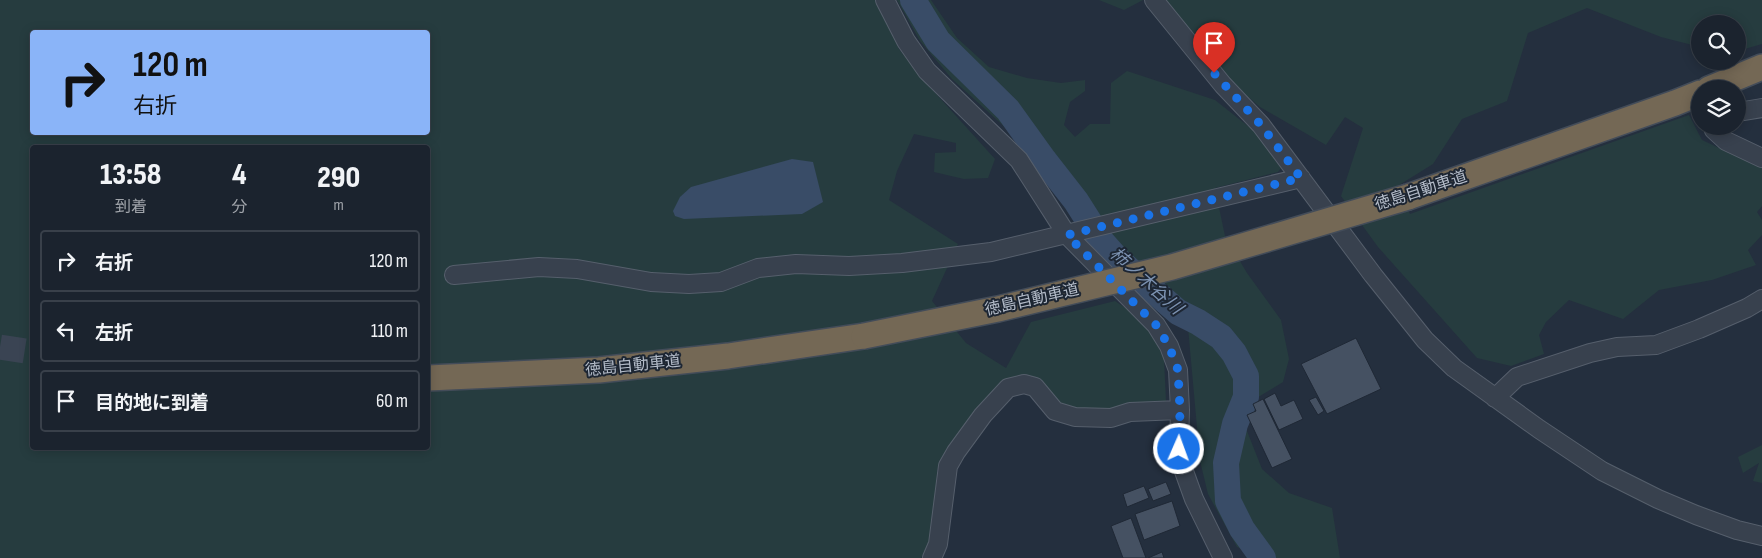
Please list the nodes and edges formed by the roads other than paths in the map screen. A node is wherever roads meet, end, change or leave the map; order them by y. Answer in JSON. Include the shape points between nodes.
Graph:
{"nodes":[{"id":1,"x":885,"y":0,"type":"edge"},
{"id":2,"x":1154,"y":0,"type":"edge"},
{"id":3,"x":1762,"y":67,"type":"edge"},
{"id":4,"x":1731,"y":80,"type":"edge"},
{"id":5,"x":1691,"y":97,"type":"edge"},
{"id":6,"x":1762,"y":108,"type":"edge"},
{"id":7,"x":1746,"y":111,"type":"edge"},
{"id":8,"x":1719,"y":135,"type":"edge"},
{"id":9,"x":1762,"y":158,"type":"edge"},
{"id":10,"x":1301,"y":178,"type":"junction"},
{"id":11,"x":1075,"y":233,"type":"junction"},
{"id":12,"x":454,"y":275,"type":"dead end"},
{"id":13,"x":1762,"y":299,"type":"edge"},
{"id":14,"x":430,"y":378,"type":"edge"},
{"id":15,"x":1495,"y":398,"type":"junction"},
{"id":16,"x":1180,"y":410,"type":"junction"},
{"id":17,"x":1762,"y":536,"type":"edge"},
{"id":18,"x":932,"y":558,"type":"edge"},
{"id":19,"x":1223,"y":558,"type":"edge"}],
"edges":[{"from":1,"to":11,"type":"street","via":[[906,41],[927,71],[1020,160]]},
{"from":2,"to":10,"type":"street","via":[[1223,85],[1261,125]]},
{"from":3,"to":4,"type":"highway"},
{"from":5,"to":14,"type":"highway","name":"徳島自動車道","bridge":true,"via":[[1408,197],[1172,267],[998,309],[864,336],[728,356],[599,370]]},
{"from":6,"to":7,"type":"street"},
{"from":8,"to":9,"type":"street"},
{"from":10,"to":11,"type":"street"},
{"from":10,"to":15,"type":"street","via":[[1425,340],[1454,368]]},
{"from":11,"to":12,"type":"street","via":[[991,252],[902,263],[796,264],[758,268],[722,282],[651,282],[577,269],[539,267]]},
{"from":11,"to":16,"type":"street","via":[[1156,325],[1169,346],[1178,370]]},
{"from":13,"to":15,"type":"street","via":[[1656,345],[1590,353],[1517,377]]},
{"from":15,"to":17,"type":"street","via":[[1602,471],[1696,515]]},
{"from":16,"to":18,"type":"street","via":[[1130,412],[1111,418],[1075,417],[1055,411],[1035,387],[1024,384],[1008,388],[983,415],[948,466],[938,544]]},
{"from":16,"to":19,"type":"street","via":[[1181,463],[1194,499]]}]}
